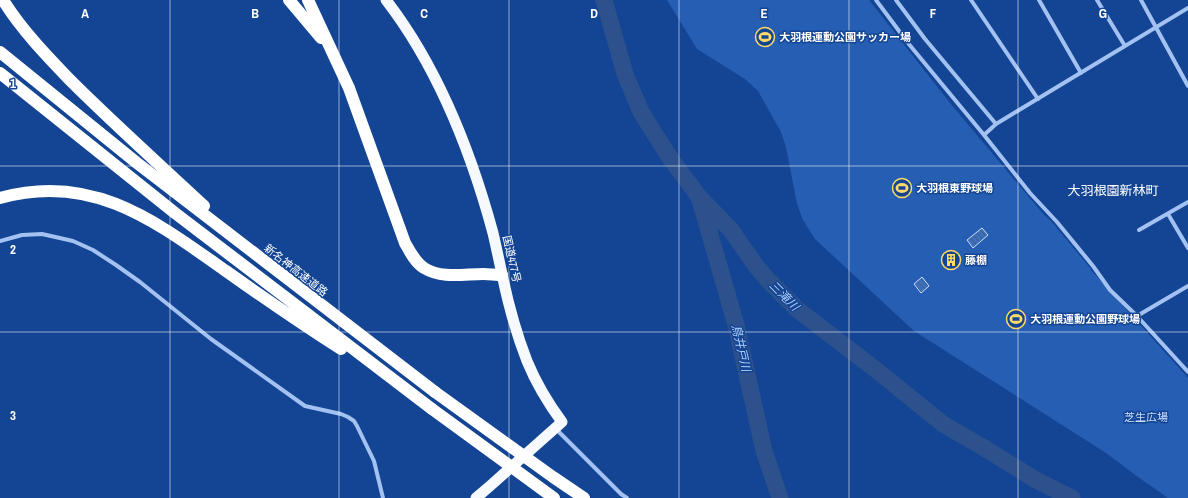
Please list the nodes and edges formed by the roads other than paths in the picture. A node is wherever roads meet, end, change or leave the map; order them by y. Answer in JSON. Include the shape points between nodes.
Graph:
{"nodes":[{"id":1,"x":3,"y":0,"type":"edge"},
{"id":2,"x":289,"y":0,"type":"edge"},
{"id":3,"x":308,"y":0,"type":"edge"},
{"id":4,"x":386,"y":0,"type":"edge"},
{"id":5,"x":876,"y":0,"type":"edge"},
{"id":6,"x":896,"y":0,"type":"edge"},
{"id":7,"x":971,"y":0,"type":"edge"},
{"id":8,"x":1039,"y":0,"type":"edge"},
{"id":9,"x":1097,"y":0,"type":"edge"},
{"id":10,"x":1141,"y":0,"type":"edge"},
{"id":11,"x":1188,"y":8,"type":"edge"},
{"id":12,"x":1156,"y":27,"type":"junction"},
{"id":13,"x":1125,"y":46,"type":"junction"},
{"id":14,"x":331,"y":50,"type":"junction"},
{"id":15,"x":0,"y":52,"type":"edge"},
{"id":16,"x":0,"y":73,"type":"edge"},
{"id":17,"x":1081,"y":73,"type":"junction"},
{"id":18,"x":1188,"y":86,"type":"edge"},
{"id":19,"x":1038,"y":99,"type":"junction"},
{"id":20,"x":996,"y":124,"type":"junction"},
{"id":21,"x":984,"y":135,"type":"junction"},
{"id":22,"x":0,"y":198,"type":"edge"},
{"id":23,"x":1188,"y":202,"type":"edge"},
{"id":24,"x":1168,"y":214,"type":"junction"},
{"id":25,"x":1139,"y":230,"type":"dead end"},
{"id":26,"x":0,"y":241,"type":"edge"},
{"id":27,"x":1188,"y":248,"type":"edge"},
{"id":28,"x":258,"y":257,"type":"junction"},
{"id":29,"x":502,"y":275,"type":"junction"},
{"id":30,"x":1188,"y":286,"type":"edge"},
{"id":31,"x":1137,"y":316,"type":"junction"},
{"id":32,"x":1188,"y":372,"type":"edge"},
{"id":33,"x":413,"y":395,"type":"junction"},
{"id":34,"x":555,"y":428,"type":"junction"},
{"id":35,"x":383,"y":498,"type":"edge"},
{"id":36,"x":476,"y":498,"type":"edge"},
{"id":37,"x":554,"y":498,"type":"edge"},
{"id":38,"x":584,"y":498,"type":"edge"},
{"id":39,"x":628,"y":498,"type":"edge"}],
"edges":[{"from":1,"to":28,"type":"highway","via":[[33,40],[94,104]]},
{"from":2,"to":14,"type":"highway"},
{"from":3,"to":14,"type":"highway"},
{"from":4,"to":29,"type":"highway","name":"国道477号","via":[[419,48],[453,116],[476,176]]},
{"from":5,"to":21,"type":"street"},
{"from":6,"to":20,"type":"street"},
{"from":7,"to":19,"type":"street"},
{"from":8,"to":17,"type":"street"},
{"from":9,"to":13,"type":"street"},
{"from":10,"to":12,"type":"street"},
{"from":11,"to":12,"type":"street"},
{"from":12,"to":13,"type":"street"},
{"from":12,"to":18,"type":"street"},
{"from":13,"to":17,"type":"street"},
{"from":14,"to":29,"type":"highway","via":[[349,88],[405,243],[414,258],[424,268],[437,273]]},
{"from":15,"to":28,"type":"highway","name":"新名神高速道路"},
{"from":16,"to":33,"type":"highway","via":[[175,214]]},
{"from":17,"to":19,"type":"street"},
{"from":19,"to":20,"type":"street"},
{"from":20,"to":21,"type":"street"},
{"from":21,"to":31,"type":"street","via":[[1110,290]]},
{"from":22,"to":33,"type":"highway","via":[[26,192],[68,192],[91,195],[126,207],[169,231],[305,326]]},
{"from":23,"to":24,"type":"street"},
{"from":24,"to":25,"type":"street"},
{"from":24,"to":27,"type":"street"},
{"from":26,"to":35,"type":"street","via":[[22,235],[42,234],[73,241],[93,250],[116,264],[211,339],[305,406],[341,414],[354,421],[374,461]]},
{"from":28,"to":38,"type":"highway","name":"新名神高速道路","bridge":true,"via":[[435,392]]},
{"from":29,"to":34,"type":"highway","name":"国道477号","via":[[527,362],[544,396],[562,422]]},
{"from":30,"to":31,"type":"street"},
{"from":31,"to":32,"type":"street"},
{"from":33,"to":37,"type":"highway","bridge":true},
{"from":34,"to":36,"type":"highway"},
{"from":34,"to":39,"type":"street"}]}
